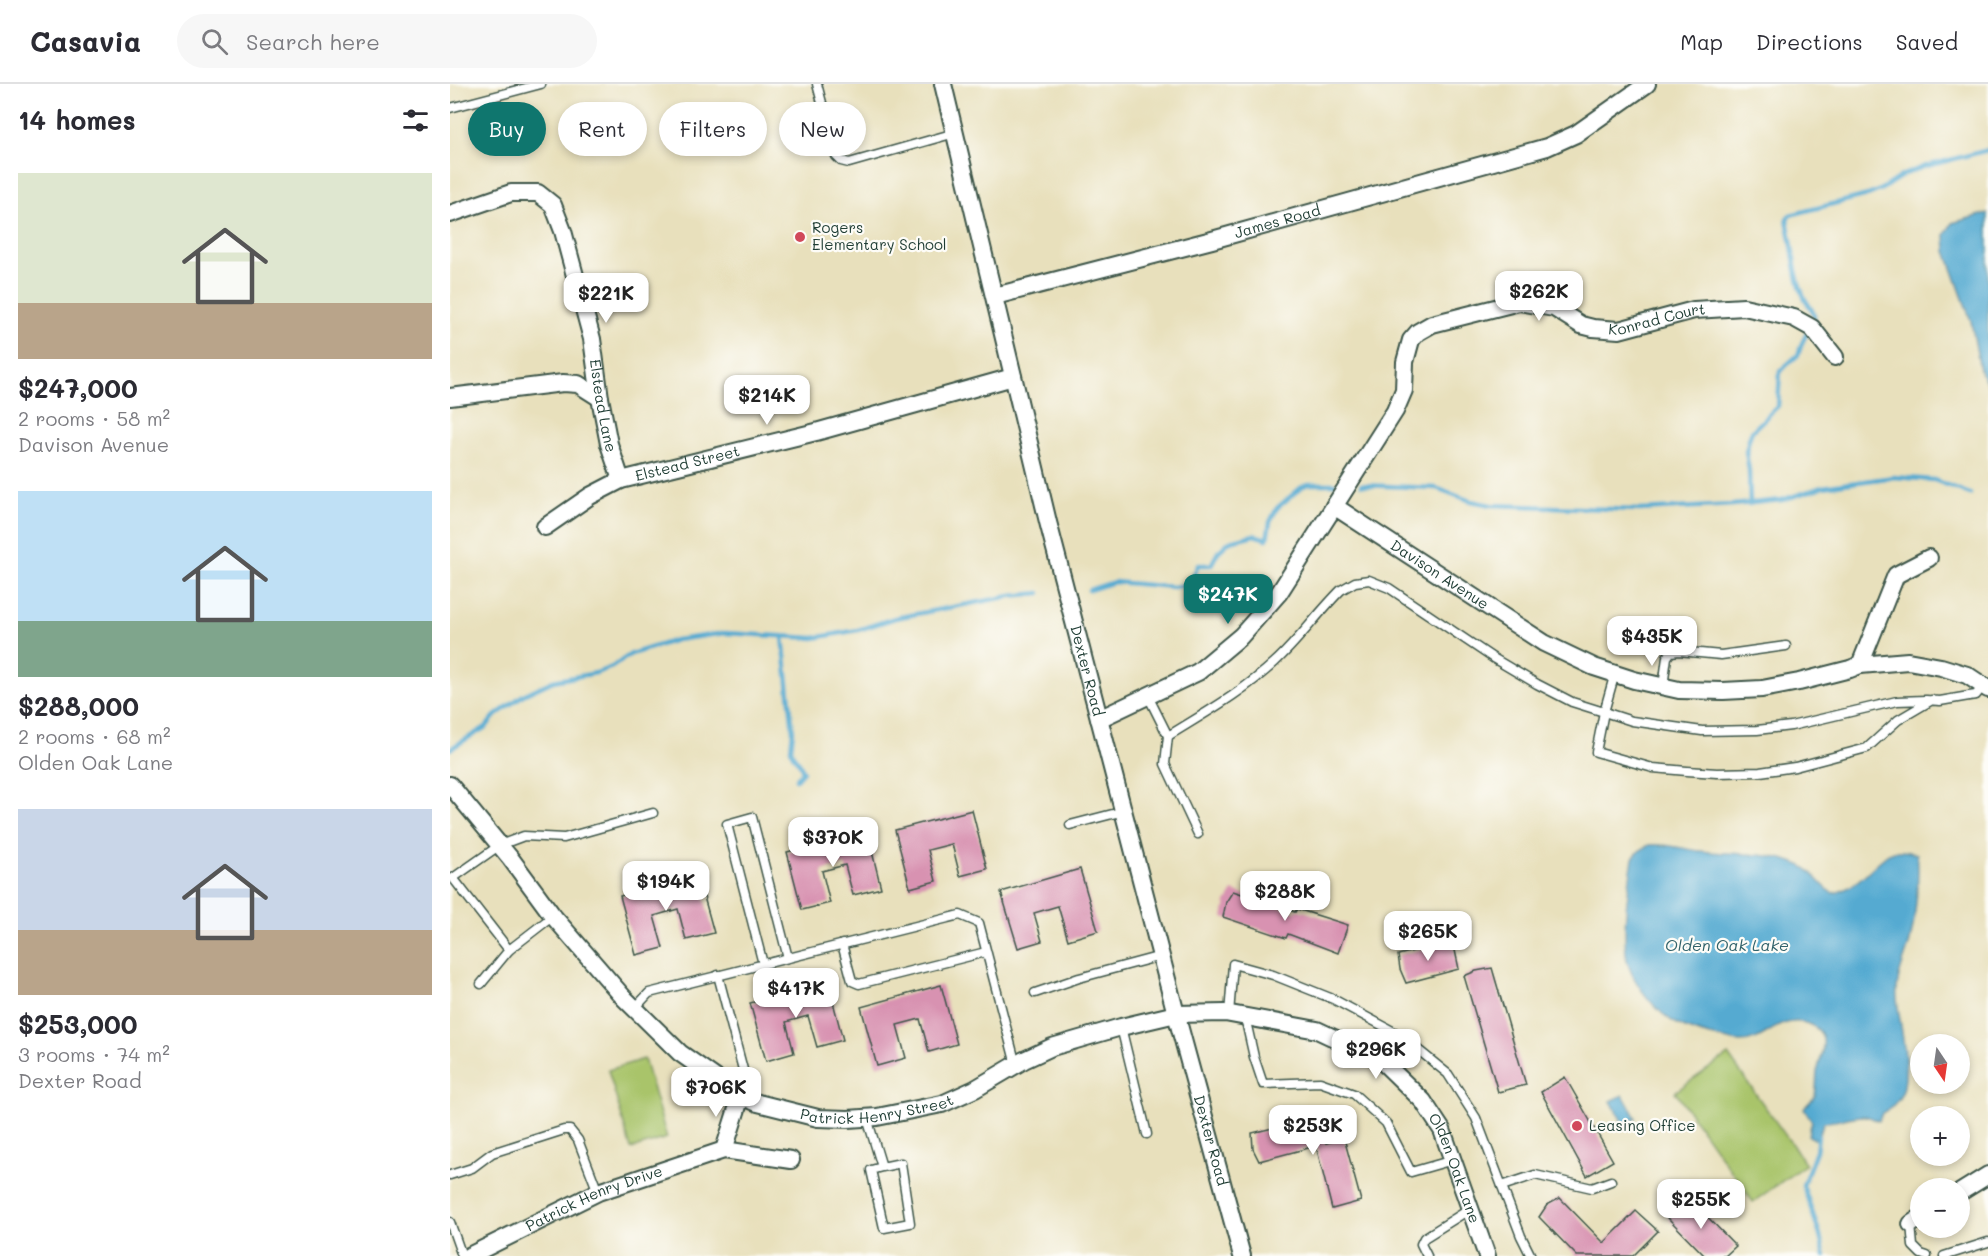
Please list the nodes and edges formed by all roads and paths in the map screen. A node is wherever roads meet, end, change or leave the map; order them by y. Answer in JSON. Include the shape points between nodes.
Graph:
{"nodes":[{"id":1,"x":541,"y":84,"type":"edge"},
{"id":2,"x":817,"y":84,"type":"edge"},
{"id":3,"x":943,"y":84,"type":"edge"},
{"id":4,"x":1647,"y":84,"type":"edge"},
{"id":5,"x":524,"y":86,"type":"edge"},
{"id":6,"x":450,"y":108,"type":"edge"},
{"id":7,"x":955,"y":133,"type":"junction"},
{"id":8,"x":450,"y":214,"type":"edge"},
{"id":9,"x":995,"y":296,"type":"junction"},
{"id":10,"x":1835,"y":357,"type":"dead end"},
{"id":11,"x":1013,"y":377,"type":"junction"},
{"id":12,"x":450,"y":397,"type":"edge"},
{"id":13,"x":600,"y":399,"type":"junction"},
{"id":14,"x":621,"y":480,"type":"junction"},
{"id":15,"x":1334,"y":506,"type":"junction"},
{"id":16,"x":545,"y":527,"type":"dead end"},
{"id":17,"x":1929,"y":558,"type":"dead end"},
{"id":18,"x":1786,"y":646,"type":"dead end"},
{"id":19,"x":1860,"y":664,"type":"junction"},
{"id":20,"x":1615,"y":674,"type":"junction"},
{"id":21,"x":1663,"y":687,"type":"junction"},
{"id":22,"x":1986,"y":688,"type":"edge"},
{"id":23,"x":1148,"y":696,"type":"junction"},
{"id":24,"x":1932,"y":700,"type":"junction"},
{"id":25,"x":1604,"y":712,"type":"junction"},
{"id":26,"x":1099,"y":719,"type":"junction"},
{"id":27,"x":1168,"y":736,"type":"junction"},
{"id":28,"x":450,"y":785,"type":"edge"},
{"id":29,"x":1124,"y":811,"type":"junction"},
{"id":30,"x":653,"y":813,"type":"dead end"},
{"id":31,"x":1070,"y":825,"type":"dead end"},
{"id":32,"x":1198,"y":834,"type":"dead end"},
{"id":33,"x":500,"y":845,"type":"junction"},
{"id":34,"x":452,"y":880,"type":"edge"},
{"id":35,"x":553,"y":916,"type":"junction"},
{"id":36,"x":842,"y":944,"type":"junction"},
{"id":37,"x":509,"y":950,"type":"junction"},
{"id":38,"x":986,"y":952,"type":"junction"},
{"id":39,"x":1161,"y":956,"type":"junction"},
{"id":40,"x":788,"y":958,"type":"junction"},
{"id":41,"x":762,"y":964,"type":"junction"},
{"id":42,"x":718,"y":975,"type":"junction"},
{"id":43,"x":481,"y":984,"type":"dead end"},
{"id":44,"x":1035,"y":993,"type":"dead end"},
{"id":45,"x":635,"y":1008,"type":"junction"},
{"id":46,"x":1176,"y":1014,"type":"junction"},
{"id":47,"x":1237,"y":1015,"type":"junction"},
{"id":48,"x":1121,"y":1027,"type":"junction"},
{"id":49,"x":1016,"y":1065,"type":"junction"},
{"id":50,"x":741,"y":1096,"type":"junction"},
{"id":51,"x":867,"y":1118,"type":"junction"},
{"id":52,"x":1147,"y":1134,"type":"dead end"},
{"id":53,"x":724,"y":1150,"type":"junction"},
{"id":54,"x":791,"y":1160,"type":"dead end"},
{"id":55,"x":1453,"y":1160,"type":"junction"},
{"id":56,"x":882,"y":1167,"type":"junction"},
{"id":57,"x":450,"y":1175,"type":"edge"},
{"id":58,"x":1988,"y":1175,"type":"edge"},
{"id":59,"x":1611,"y":1181,"type":"dead end"},
{"id":60,"x":1502,"y":1186,"type":"junction"},
{"id":61,"x":1970,"y":1186,"type":"edge"},
{"id":62,"x":598,"y":1192,"type":"junction"},
{"id":63,"x":1470,"y":1209,"type":"junction"},
{"id":64,"x":450,"y":1222,"type":"edge"},
{"id":65,"x":1914,"y":1238,"type":"edge"},
{"id":66,"x":1988,"y":1242,"type":"edge"},
{"id":67,"x":462,"y":1256,"type":"edge"},
{"id":68,"x":469,"y":1256,"type":"edge"},
{"id":69,"x":1242,"y":1256,"type":"edge"},
{"id":70,"x":1427,"y":1256,"type":"edge"},
{"id":71,"x":1487,"y":1256,"type":"edge"},
{"id":72,"x":1531,"y":1256,"type":"edge"},
{"id":73,"x":1927,"y":1256,"type":"edge"},
{"id":74,"x":1944,"y":1256,"type":"edge"}],
"edges":[{"from":1,"to":5,"type":"lane"},
{"from":2,"to":7,"type":"lane","via":[[836,156],[841,161],[849,163]]},
{"from":3,"to":7,"type":"street","name":"Dexter Road"},
{"from":4,"to":9,"type":"street","name":"James Road","via":[[1559,142],[1212,240]]},
{"from":5,"to":6,"type":"lane"},
{"from":7,"to":9,"type":"street","name":"Dexter Road"},
{"from":8,"to":13,"type":"street","name":"Elstead Lane","via":[[511,193],[538,193],[553,205],[592,339]]},
{"from":9,"to":11,"type":"street","name":"Dexter Road"},
{"from":10,"to":15,"type":"street","name":"Konrad Court","via":[[1812,328],[1794,318],[1744,307],[1694,310],[1619,330],[1581,325],[1554,308],[1519,302],[1443,320],[1418,332],[1411,340],[1404,390],[1395,411]]},
{"from":11,"to":14,"type":"street","name":"Elstead Street","via":[[816,432]]},
{"from":11,"to":26,"type":"street","name":"Dexter Road"},
{"from":12,"to":13,"type":"street","via":[[563,383],[578,384]]},
{"from":13,"to":14,"type":"street","name":"Elstead Lane"},
{"from":14,"to":16,"type":"street","name":"Elstead Street"},
{"from":15,"to":20,"type":"street","name":"Davison Avenue","via":[[1544,642]]},
{"from":15,"to":23,"type":"street","via":[[1279,593],[1241,636],[1198,672]]},
{"from":17,"to":19,"type":"street","via":[[1896,575]]},
{"from":18,"to":21,"type":"lane","via":[[1721,655],[1671,652]]},
{"from":19,"to":21,"type":"street","name":"Davison Avenue","via":[[1762,689],[1723,692]]},
{"from":19,"to":22,"type":"street","name":"Davison Avenue","via":[[1908,661],[1941,667],[1967,675]]},
{"from":20,"to":21,"type":"street","name":"Davison Avenue"},
{"from":20,"to":25,"type":"lane"},
{"from":22,"to":24,"type":"lane","via":[[1976,695]]},
{"from":23,"to":26,"type":"street"},
{"from":23,"to":27,"type":"lane"},
{"from":24,"to":25,"type":"lane","via":[[1897,701],[1791,726],[1735,731],[1655,725]]},
{"from":24,"to":25,"type":"lane","via":[[1898,720],[1867,748],[1760,772],[1653,768],[1596,752]]},
{"from":25,"to":27,"type":"lane","via":[[1572,702],[1537,684],[1389,588],[1369,580],[1341,590],[1254,681]]},
{"from":26,"to":29,"type":"street","name":"Dexter Road"},
{"from":27,"to":32,"type":"lane","via":[[1165,764]]},
{"from":28,"to":33,"type":"street","name":"Patrick Henry Street"},
{"from":29,"to":31,"type":"lane"},
{"from":29,"to":39,"type":"street","name":"Dexter Road"},
{"from":30,"to":33,"type":"lane","via":[[564,838],[524,836]]},
{"from":33,"to":34,"type":"lane"},
{"from":33,"to":35,"type":"street","name":"Patrick Henry Street"},
{"from":34,"to":37,"type":"lane"},
{"from":35,"to":37,"type":"lane"},
{"from":35,"to":45,"type":"street","name":"Patrick Henry Street"},
{"from":36,"to":38,"type":"lane","via":[[960,915],[979,923]]},
{"from":36,"to":38,"type":"lane","via":[[852,981],[859,984]]},
{"from":36,"to":40,"type":"lane"},
{"from":37,"to":43,"type":"lane"},
{"from":38,"to":49,"type":"lane"},
{"from":39,"to":44,"type":"lane"},
{"from":39,"to":46,"type":"street","name":"Dexter Road"},
{"from":40,"to":41,"type":"lane"},
{"from":40,"to":41,"type":"lane","via":[[752,817],[727,824]]},
{"from":41,"to":42,"type":"lane"},
{"from":42,"to":45,"type":"lane","via":[[649,993]]},
{"from":42,"to":50,"type":"lane","via":[[746,1081]]},
{"from":45,"to":50,"type":"street","name":"Patrick Henry Street","via":[[680,1053]]},
{"from":46,"to":47,"type":"street","name":"Olden Oak Lane"},
{"from":46,"to":48,"type":"street","name":"Patrick Henry Street"},
{"from":46,"to":69,"type":"street","name":"Dexter Road"},
{"from":47,"to":55,"type":"street","name":"Olden Oak Lane","via":[[1317,1030],[1381,1060],[1423,1101],[1442,1130]]},
{"from":47,"to":55,"type":"lane","via":[[1263,1084],[1320,1082],[1354,1094],[1386,1123],[1411,1172]]},
{"from":47,"to":60,"type":"lane","via":[[1233,964],[1333,999],[1400,1035],[1448,1074],[1476,1118]]},
{"from":48,"to":49,"type":"street","name":"Patrick Henry Street","via":[[1052,1047]]},
{"from":48,"to":52,"type":"lane"},
{"from":49,"to":51,"type":"street","name":"Patrick Henry Street","via":[[942,1104]]},
{"from":50,"to":51,"type":"street","name":"Patrick Henry Street","via":[[818,1118]]},
{"from":50,"to":53,"type":"street"},
{"from":51,"to":56,"type":"lane"},
{"from":53,"to":54,"type":"street","name":"Patrick Henry Drive"},
{"from":53,"to":62,"type":"street","name":"Patrick Henry Drive"},
{"from":55,"to":63,"type":"street","name":"Olden Oak Lane"},
{"from":56,"to":56,"type":"lane","via":[[901,1163],[910,1223],[885,1228],[871,1170]]},
{"from":57,"to":62,"type":"lane","via":[[472,1168],[492,1153],[570,1130],[579,1140]]},
{"from":58,"to":61,"type":"street"},
{"from":59,"to":60,"type":"lane","via":[[1592,1188],[1535,1175]]},
{"from":60,"to":72,"type":"lane"},
{"from":62,"to":68,"type":"street","name":"Patrick Henry Drive"},
{"from":63,"to":70,"type":"lane","via":[[1424,1238],[1421,1244]]},
{"from":63,"to":71,"type":"street","name":"Olden Oak Lane"},
{"from":64,"to":67,"type":"lane"},
{"from":65,"to":73,"type":"lane","via":[[1913,1246]]},
{"from":66,"to":74,"type":"lane"}]}
